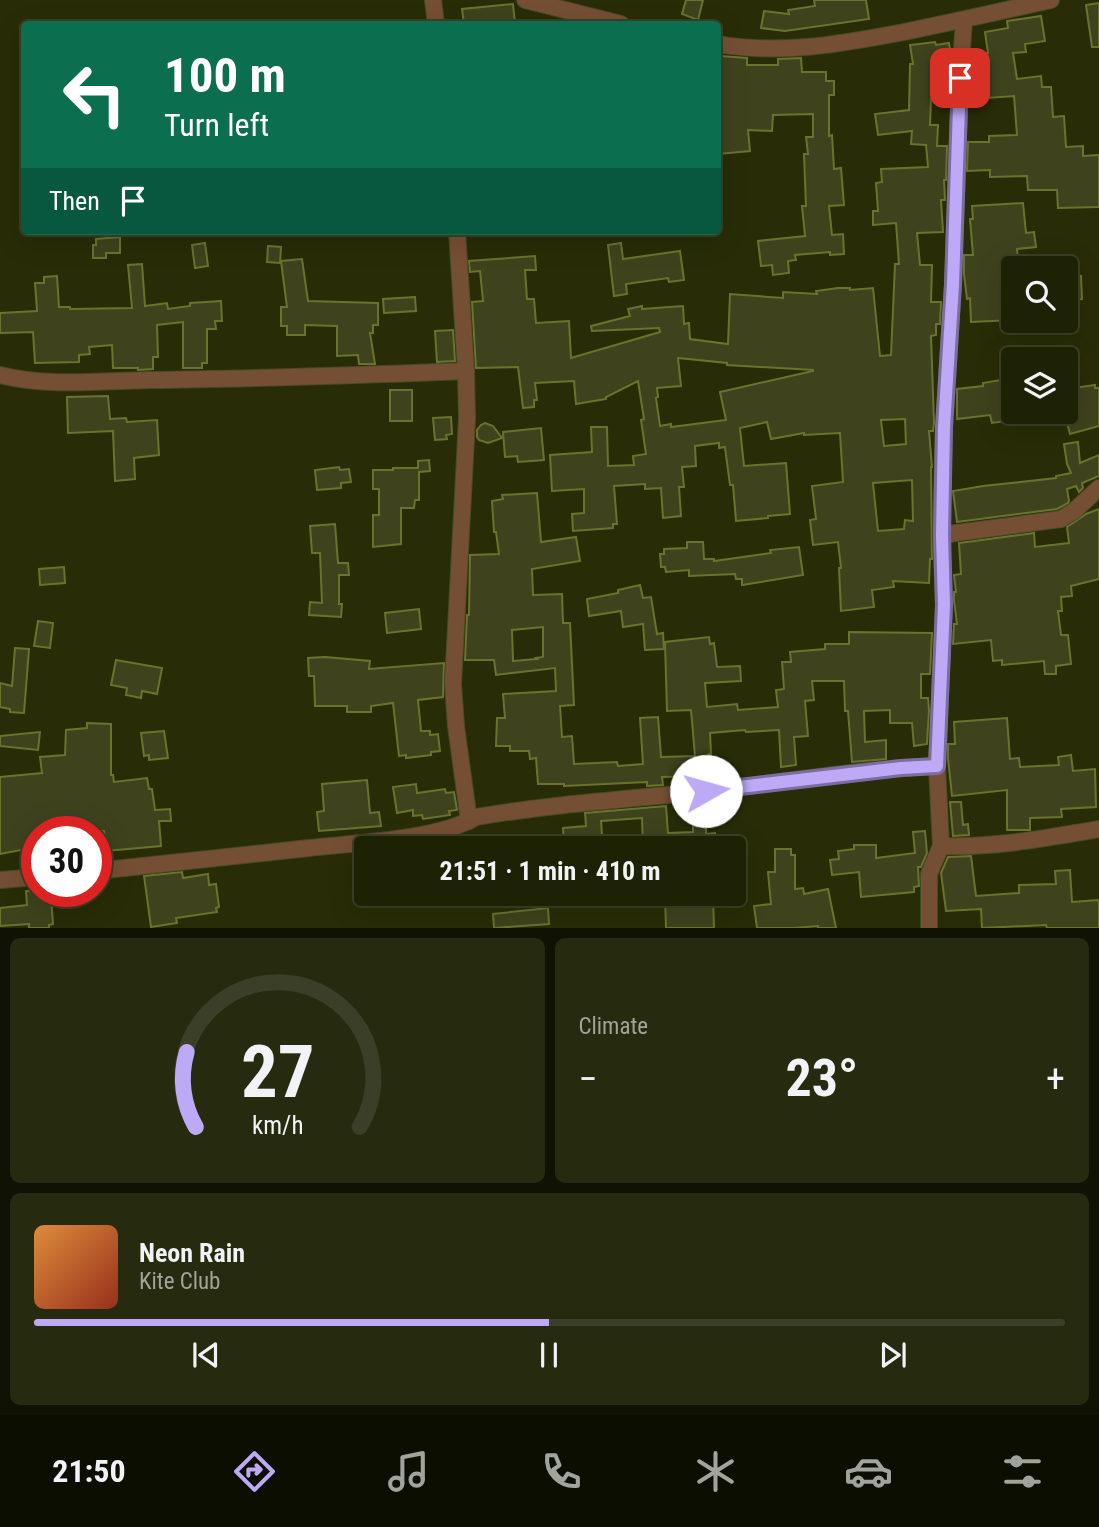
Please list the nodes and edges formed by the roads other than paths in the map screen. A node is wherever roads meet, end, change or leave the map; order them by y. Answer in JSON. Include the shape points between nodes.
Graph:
{"nodes":[{"id":1,"x":433,"y":0,"type":"edge"},
{"id":2,"x":525,"y":0,"type":"edge"},
{"id":3,"x":1051,"y":0,"type":"edge"},
{"id":4,"x":964,"y":20,"type":"junction"},
{"id":5,"x":436,"y":21,"type":"edge"},
{"id":6,"x":609,"y":21,"type":"edge"},
{"id":7,"x":721,"y":44,"type":"edge"},
{"id":8,"x":457,"y":235,"type":"edge"},
{"id":9,"x":466,"y":371,"type":"junction"},
{"id":10,"x":0,"y":375,"type":"edge"},
{"id":11,"x":1099,"y":488,"type":"edge"},
{"id":12,"x":942,"y":535,"type":"junction"},
{"id":13,"x":937,"y":766,"type":"junction"},
{"id":14,"x":469,"y":821,"type":"junction"},
{"id":15,"x":1099,"y":829,"type":"edge"},
{"id":16,"x":941,"y":846,"type":"junction"},
{"id":17,"x":112,"y":869,"type":"edge"},
{"id":18,"x":21,"y":878,"type":"edge"},
{"id":19,"x":0,"y":880,"type":"edge"},
{"id":20,"x":929,"y":928,"type":"edge"}],
"edges":[{"from":1,"to":5,"type":"street"},
{"from":2,"to":6,"type":"street"},
{"from":3,"to":4,"type":"street"},
{"from":4,"to":7,"type":"street","via":[[797,49]]},
{"from":4,"to":12,"type":"street"},
{"from":8,"to":9,"type":"street"},
{"from":9,"to":10,"type":"street","via":[[73,381]]},
{"from":9,"to":14,"type":"street","via":[[453,684]]},
{"from":11,"to":12,"type":"street","via":[[1061,519]]},
{"from":12,"to":13,"type":"street","via":[[944,605]]},
{"from":13,"to":14,"type":"street","via":[[557,805]]},
{"from":13,"to":16,"type":"street"},
{"from":14,"to":17,"type":"street","via":[[390,839]]},
{"from":15,"to":16,"type":"street","via":[[970,847]]},
{"from":16,"to":20,"type":"street","via":[[929,874]]},
{"from":18,"to":19,"type":"street"}]}
